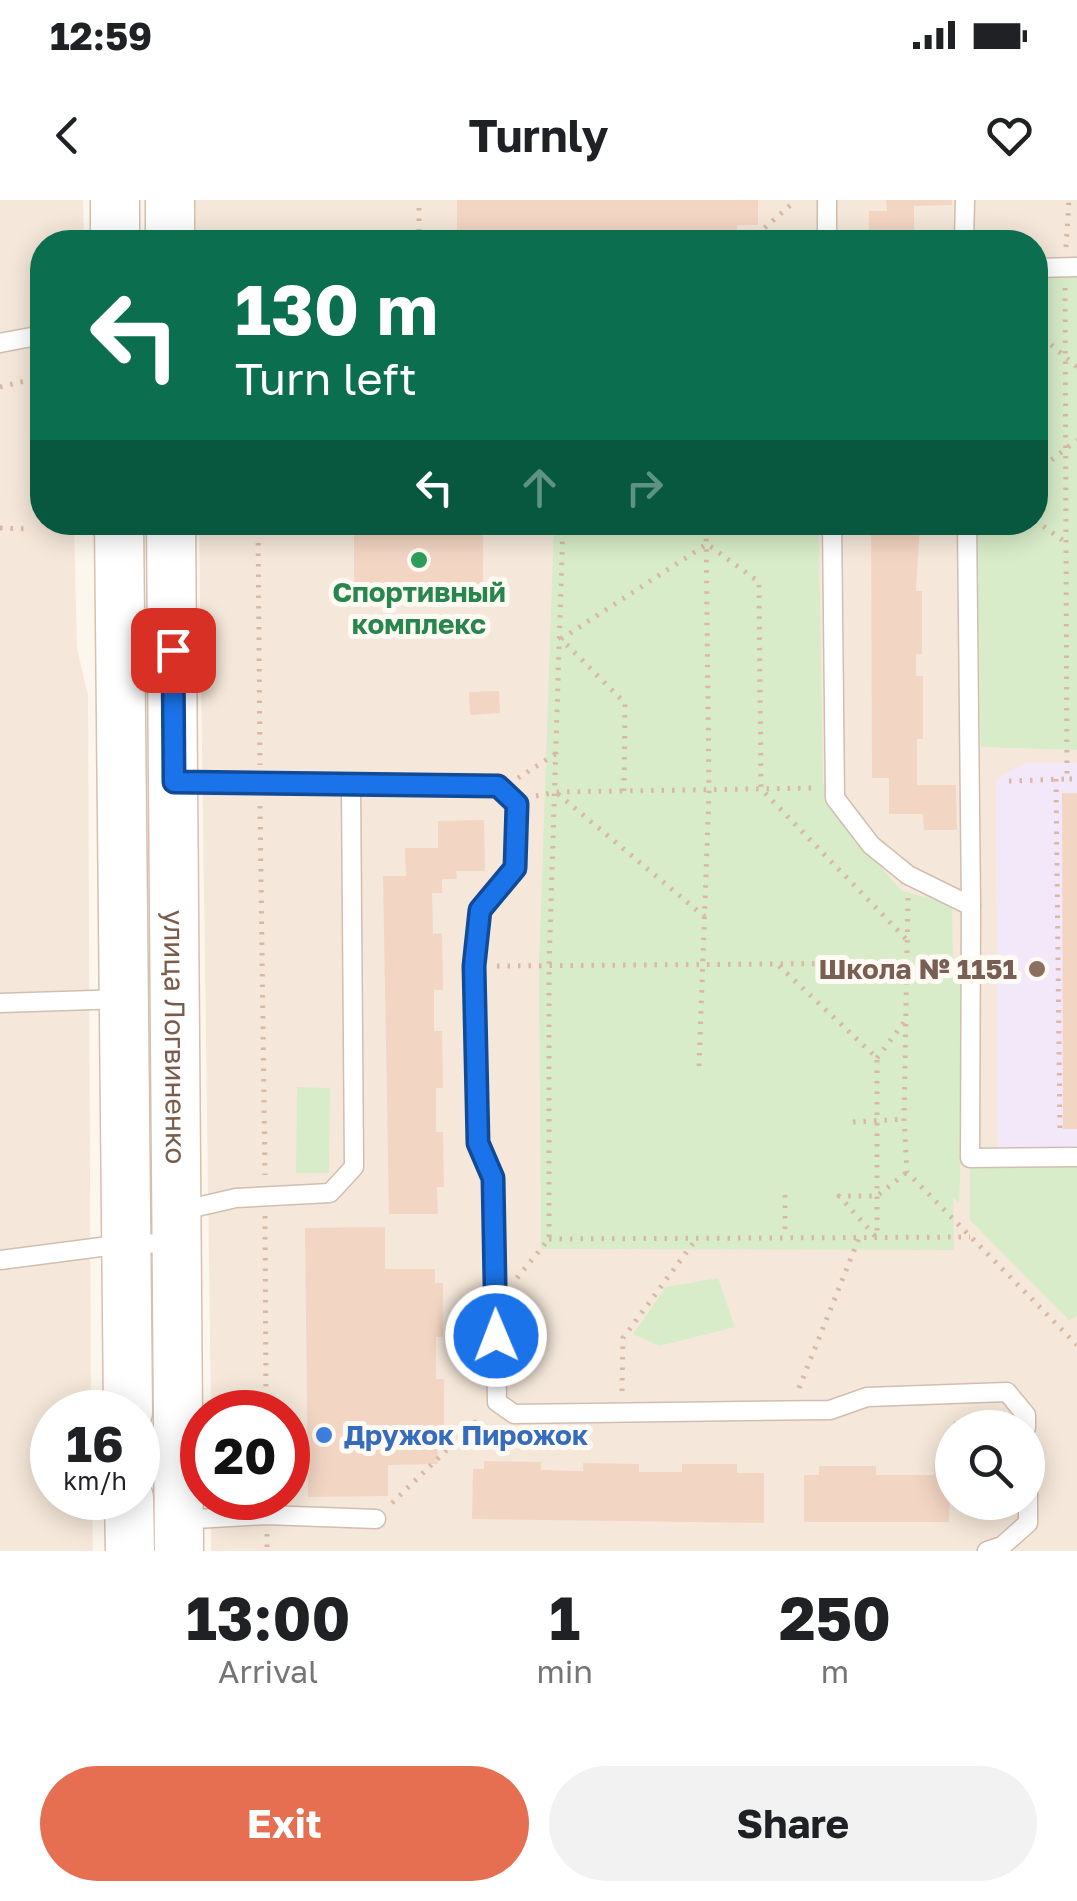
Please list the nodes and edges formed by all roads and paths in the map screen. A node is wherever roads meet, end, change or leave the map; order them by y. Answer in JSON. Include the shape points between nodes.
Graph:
{"nodes":[{"id":1,"x":115,"y":200,"type":"edge"},
{"id":2,"x":170,"y":200,"type":"edge"},
{"id":3,"x":419,"y":200,"type":"edge"},
{"id":4,"x":796,"y":200,"type":"edge"},
{"id":5,"x":827,"y":200,"type":"edge"},
{"id":6,"x":965,"y":200,"type":"edge"},
{"id":7,"x":1068,"y":200,"type":"edge"},
{"id":8,"x":115,"y":230,"type":"edge"},
{"id":9,"x":170,"y":230,"type":"edge"},
{"id":10,"x":418,"y":230,"type":"edge"},
{"id":11,"x":762,"y":230,"type":"edge"},
{"id":12,"x":827,"y":230,"type":"edge"},
{"id":13,"x":964,"y":230,"type":"edge"},
{"id":14,"x":1071,"y":267,"type":"edge"},
{"id":15,"x":30,"y":338,"type":"edge"},
{"id":16,"x":1048,"y":341,"type":"edge"},
{"id":17,"x":0,"y":343,"type":"edge"},
{"id":18,"x":1064,"y":354,"type":"junction"},
{"id":19,"x":1077,"y":367,"type":"edge"},
{"id":20,"x":25,"y":381,"type":"dead end"},
{"id":21,"x":0,"y":386,"type":"edge"},
{"id":22,"x":1077,"y":440,"type":"edge"},
{"id":23,"x":1064,"y":454,"type":"junction"},
{"id":24,"x":1048,"y":464,"type":"edge"},
{"id":25,"x":0,"y":528,"type":"edge"},
{"id":26,"x":28,"y":529,"type":"dead end"},
{"id":27,"x":1048,"y":530,"type":"edge"},
{"id":28,"x":119,"y":535,"type":"edge"},
{"id":29,"x":172,"y":535,"type":"edge"},
{"id":30,"x":258,"y":535,"type":"edge"},
{"id":31,"x":564,"y":535,"type":"edge"},
{"id":32,"x":707,"y":535,"type":"edge"},
{"id":33,"x":832,"y":535,"type":"edge"},
{"id":34,"x":967,"y":535,"type":"edge"},
{"id":35,"x":1066,"y":543,"type":"junction"},
{"id":36,"x":707,"y":544,"type":"junction"},
{"id":37,"x":561,"y":639,"type":"junction"},
{"id":38,"x":558,"y":753,"type":"junction"},
{"id":39,"x":1066,"y":779,"type":"junction"},
{"id":40,"x":1077,"y":779,"type":"edge"},
{"id":41,"x":1056,"y":780,"type":"junction"},
{"id":42,"x":260,"y":781,"type":"junction"},
{"id":43,"x":1009,"y":781,"type":"dead end"},
{"id":44,"x":174,"y":782,"type":"junction"},
{"id":45,"x":350,"y":786,"type":"junction"},
{"id":46,"x":836,"y":788,"type":"junction"},
{"id":47,"x":761,"y":789,"type":"junction"},
{"id":48,"x":708,"y":790,"type":"junction"},
{"id":49,"x":624,"y":791,"type":"junction"},
{"id":50,"x":556,"y":792,"type":"junction"},
{"id":51,"x":507,"y":795,"type":"junction"},
{"id":52,"x":971,"y":906,"type":"junction"},
{"id":53,"x":705,"y":917,"type":"junction"},
{"id":54,"x":909,"y":942,"type":"dead end"},
{"id":55,"x":910,"y":963,"type":"dead end"},
{"id":56,"x":777,"y":964,"type":"junction"},
{"id":57,"x":704,"y":965,"type":"junction"},
{"id":58,"x":474,"y":966,"type":"junction"},
{"id":59,"x":549,"y":966,"type":"junction"},
{"id":60,"x":124,"y":999,"type":"junction"},
{"id":61,"x":0,"y":1004,"type":"edge"},
{"id":62,"x":907,"y":1018,"type":"dead end"},
{"id":63,"x":878,"y":1058,"type":"junction"},
{"id":64,"x":699,"y":1066,"type":"dead end"},
{"id":65,"x":878,"y":1120,"type":"junction"},
{"id":66,"x":904,"y":1120,"type":"dead end"},
{"id":67,"x":853,"y":1122,"type":"dead end"},
{"id":68,"x":1069,"y":1158,"type":"edge"},
{"id":69,"x":907,"y":1172,"type":"dead end"},
{"id":70,"x":265,"y":1196,"type":"junction"},
{"id":71,"x":786,"y":1196,"type":"dead end"},
{"id":72,"x":877,"y":1196,"type":"junction"},
{"id":73,"x":177,"y":1228,"type":"junction"},
{"id":74,"x":786,"y":1237,"type":"junction"},
{"id":75,"x":970,"y":1237,"type":"dead end"},
{"id":76,"x":697,"y":1238,"type":"junction"},
{"id":77,"x":859,"y":1238,"type":"junction"},
{"id":78,"x":877,"y":1238,"type":"junction"},
{"id":79,"x":549,"y":1239,"type":"junction"},
{"id":80,"x":124,"y":1244,"type":"junction"},
{"id":81,"x":0,"y":1260,"type":"edge"},
{"id":82,"x":495,"y":1304,"type":"junction"},
{"id":83,"x":127,"y":1390,"type":"edge"},
{"id":84,"x":266,"y":1390,"type":"edge"},
{"id":85,"x":496,"y":1402,"type":"junction"},
{"id":86,"x":800,"y":1410,"type":"junction"},
{"id":87,"x":1022,"y":1410,"type":"edge"},
{"id":88,"x":622,"y":1412,"type":"junction"},
{"id":89,"x":376,"y":1519,"type":"joint"},
{"id":90,"x":129,"y":1520,"type":"edge"},
{"id":91,"x":1028,"y":1520,"type":"edge"},
{"id":92,"x":179,"y":1535,"type":"edge"},
{"id":93,"x":130,"y":1551,"type":"edge"},
{"id":94,"x":987,"y":1551,"type":"edge"}],
"edges":[{"from":1,"to":8,"type":"main road"},
{"from":2,"to":9,"type":"main road"},
{"from":3,"to":10,"type":"path"},
{"from":4,"to":11,"type":"path"},
{"from":5,"to":12,"type":"lane"},
{"from":6,"to":13,"type":"lane"},
{"from":7,"to":14,"type":"path"},
{"from":14,"to":18,"type":"path"},
{"from":15,"to":17,"type":"lane"},
{"from":16,"to":18,"type":"path"},
{"from":18,"to":19,"type":"path"},
{"from":18,"to":23,"type":"path"},
{"from":20,"to":21,"type":"path"},
{"from":22,"to":23,"type":"path"},
{"from":23,"to":24,"type":"path"},
{"from":23,"to":35,"type":"path"},
{"from":25,"to":26,"type":"path"},
{"from":27,"to":35,"type":"path"},
{"from":28,"to":60,"type":"main road","name":"улица Логвиненко"},
{"from":29,"to":44,"type":"main road","name":"улица Логвиненко"},
{"from":30,"to":42,"type":"path"},
{"from":31,"to":37,"type":"path"},
{"from":32,"to":36,"type":"path"},
{"from":33,"to":46,"type":"lane"},
{"from":34,"to":52,"type":"lane"},
{"from":35,"to":39,"type":"path"},
{"from":36,"to":37,"type":"path"},
{"from":36,"to":47,"type":"path","via":[[759,582]]},
{"from":36,"to":48,"type":"path"},
{"from":37,"to":38,"type":"path"},
{"from":37,"to":49,"type":"path","via":[[625,703]]},
{"from":38,"to":50,"type":"path"},
{"from":38,"to":51,"type":"path"},
{"from":39,"to":40,"type":"path"},
{"from":39,"to":41,"type":"path"},
{"from":41,"to":43,"type":"path"},
{"from":41,"to":68,"type":"path"},
{"from":42,"to":44,"type":"lane"},
{"from":42,"to":45,"type":"lane"},
{"from":42,"to":70,"type":"path"},
{"from":44,"to":73,"type":"main road","name":"улица Логвиненко"},
{"from":45,"to":51,"type":"lane"},
{"from":45,"to":70,"type":"lane","via":[[354,1167],[330,1193]]},
{"from":46,"to":47,"type":"path"},
{"from":46,"to":52,"type":"lane","via":[[836,798],[871,845],[908,875]]},
{"from":47,"to":48,"type":"path"},
{"from":47,"to":54,"type":"path"},
{"from":48,"to":49,"type":"path"},
{"from":48,"to":53,"type":"path"},
{"from":49,"to":50,"type":"path"},
{"from":50,"to":51,"type":"path"},
{"from":50,"to":53,"type":"path"},
{"from":50,"to":59,"type":"path"},
{"from":51,"to":58,"type":"lane","via":[[517,804],[515,868],[480,910]]},
{"from":52,"to":68,"type":"lane","via":[[970,1158]]},
{"from":53,"to":57,"type":"path"},
{"from":55,"to":56,"type":"path"},
{"from":56,"to":57,"type":"path"},
{"from":56,"to":63,"type":"path"},
{"from":57,"to":59,"type":"path"},
{"from":57,"to":64,"type":"path"},
{"from":58,"to":59,"type":"path"},
{"from":58,"to":82,"type":"lane","via":[[478,1143],[493,1178]]},
{"from":59,"to":79,"type":"path"},
{"from":60,"to":61,"type":"lane"},
{"from":60,"to":80,"type":"main road","name":"улица Логвиненко"},
{"from":62,"to":63,"type":"path"},
{"from":63,"to":65,"type":"path"},
{"from":65,"to":66,"type":"path"},
{"from":65,"to":67,"type":"path"},
{"from":65,"to":72,"type":"path"},
{"from":69,"to":72,"type":"path"},
{"from":70,"to":73,"type":"lane","via":[[202,1203]]},
{"from":70,"to":84,"type":"path"},
{"from":71,"to":74,"type":"path"},
{"from":72,"to":78,"type":"path"},
{"from":72,"to":78,"type":"path","via":[[838,1196]]},
{"from":73,"to":80,"type":"lane"},
{"from":73,"to":92,"type":"main road","name":"улица Логвиненко"},
{"from":74,"to":76,"type":"path"},
{"from":74,"to":77,"type":"path"},
{"from":75,"to":78,"type":"path"},
{"from":76,"to":79,"type":"path"},
{"from":76,"to":88,"type":"path","via":[[624,1338]]},
{"from":77,"to":78,"type":"path"},
{"from":77,"to":86,"type":"path","via":[[799,1380]]},
{"from":79,"to":82,"type":"path"},
{"from":80,"to":81,"type":"lane"},
{"from":80,"to":83,"type":"main road","name":"улица Логвиненко"},
{"from":82,"to":85,"type":"lane"},
{"from":85,"to":88,"type":"lane","via":[[514,1414]]},
{"from":85,"to":89,"type":"path"},
{"from":86,"to":87,"type":"lane","via":[[830,1410],[867,1397],[1007,1392]]},
{"from":86,"to":88,"type":"lane"},
{"from":89,"to":92,"type":"lane","via":[[266,1516]]},
{"from":90,"to":93,"type":"main road"},
{"from":91,"to":94,"type":"lane","via":[[1002,1546]]}]}
